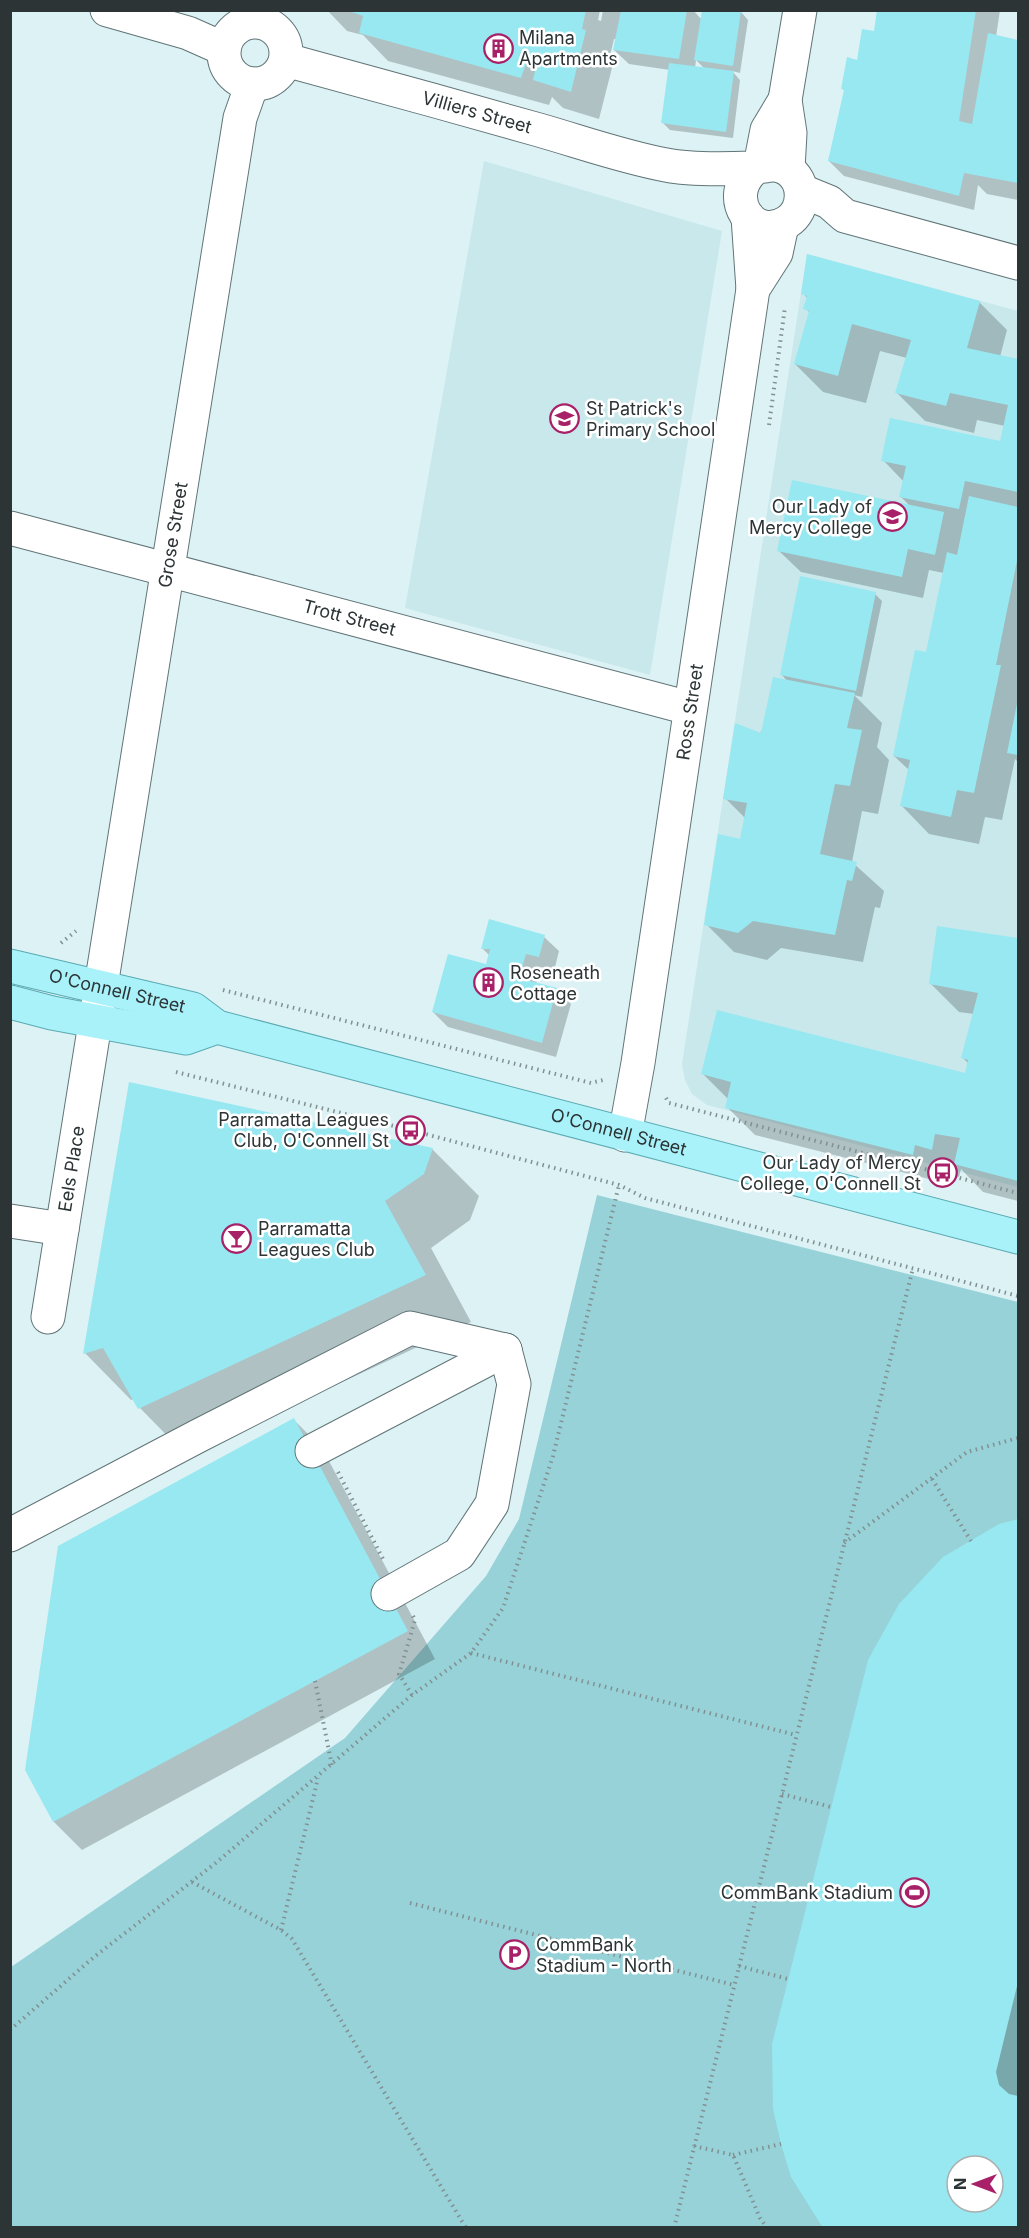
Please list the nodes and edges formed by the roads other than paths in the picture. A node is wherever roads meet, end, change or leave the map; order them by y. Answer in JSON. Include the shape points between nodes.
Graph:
{"nodes":[{"id":1,"x":107,"y":10,"type":"edge"},
{"id":2,"x":800,"y":10,"type":"edge"},
{"id":3,"x":264,"y":16,"type":"edge"},
{"id":4,"x":224,"y":49,"type":"junction"},
{"id":5,"x":286,"y":60,"type":"junction"},
{"id":6,"x":252,"y":84,"type":"junction"},
{"id":7,"x":668,"y":166,"type":"junction"},
{"id":8,"x":780,"y":189,"type":"junction"},
{"id":9,"x":744,"y":209,"type":"junction"},
{"id":10,"x":1018,"y":263,"type":"edge"},
{"id":11,"x":753,"y":289,"type":"junction"},
{"id":12,"x":10,"y":528,"type":"edge"},
{"id":13,"x":169,"y":569,"type":"junction"},
{"id":14,"x":689,"y":708,"type":"junction"},
{"id":15,"x":10,"y":966,"type":"edge"},
{"id":16,"x":100,"y":987,"type":"junction"},
{"id":17,"x":10,"y":1002,"type":"edge"},
{"id":18,"x":95,"y":1021,"type":"junction"},
{"id":19,"x":217,"y":1027,"type":"junction"},
{"id":20,"x":625,"y":1135,"type":"junction"},
{"id":21,"x":10,"y":1221,"type":"edge"},
{"id":22,"x":62,"y":1229,"type":"junction"},
{"id":23,"x":1018,"y":1237,"type":"edge"},
{"id":24,"x":48,"y":1317,"type":"dead end"},
{"id":25,"x":505,"y":1350,"type":"junction"},
{"id":26,"x":318,"y":1448,"type":"road end"},
{"id":27,"x":10,"y":1535,"type":"edge"},
{"id":28,"x":393,"y":1591,"type":"road end"}],
"edges":[{"from":1,"to":4,"type":"street","via":[[188,33]]},
{"from":2,"to":8,"type":"street","via":[[785,100],[767,130]]},
{"from":3,"to":4,"type":"street","via":[[241,25],[227,38]]},
{"from":3,"to":5,"type":"street","via":[[283,37]]},
{"from":4,"to":6,"type":"street","via":[[232,74]]},
{"from":5,"to":6,"type":"street","via":[[275,78]]},
{"from":5,"to":7,"type":"street","name":"Villiers Street"},
{"from":6,"to":13,"type":"street","name":"Grose Street","via":[[240,118]]},
{"from":7,"to":8,"type":"street"},
{"from":7,"to":9,"type":"street"},
{"from":8,"to":9,"type":"street","via":[[742,182]]},
{"from":8,"to":9,"type":"street","via":[[770,227],[758,224]]},
{"from":8,"to":10,"type":"street","via":[[831,220],[845,216]]},
{"from":8,"to":11,"type":"street","via":[[776,253]]},
{"from":9,"to":11,"type":"street"},
{"from":11,"to":14,"type":"street","name":"Ross Street"},
{"from":12,"to":13,"type":"street","name":"Trott Street"},
{"from":13,"to":14,"type":"street","name":"Trott Street"},
{"from":13,"to":16,"type":"street","name":"Grose Street"},
{"from":14,"to":20,"type":"street","name":"Ross Street"},
{"from":15,"to":16,"type":"main road","name":"O'Connell Street"},
{"from":16,"to":18,"type":"street","name":"Grose Street"},
{"from":16,"to":19,"type":"main road","name":"O'Connell Street","via":[[194,1009]]},
{"from":17,"to":18,"type":"main road","name":"O'Connell Street"},
{"from":18,"to":19,"type":"main road","name":"O'Connell Street","via":[[186,1038]]},
{"from":18,"to":22,"type":"street","name":"Eels Place"},
{"from":19,"to":20,"type":"main road","name":"O'Connell Street"},
{"from":20,"to":23,"type":"main road","name":"O'Connell Street"},
{"from":21,"to":22,"type":"street"},
{"from":22,"to":24,"type":"street","name":"Eels Place"},
{"from":25,"to":26,"type":"street"},
{"from":25,"to":27,"type":"street","via":[[410,1328]]},
{"from":25,"to":28,"type":"street","via":[[514,1384],[492,1504],[459,1554]]}]}
